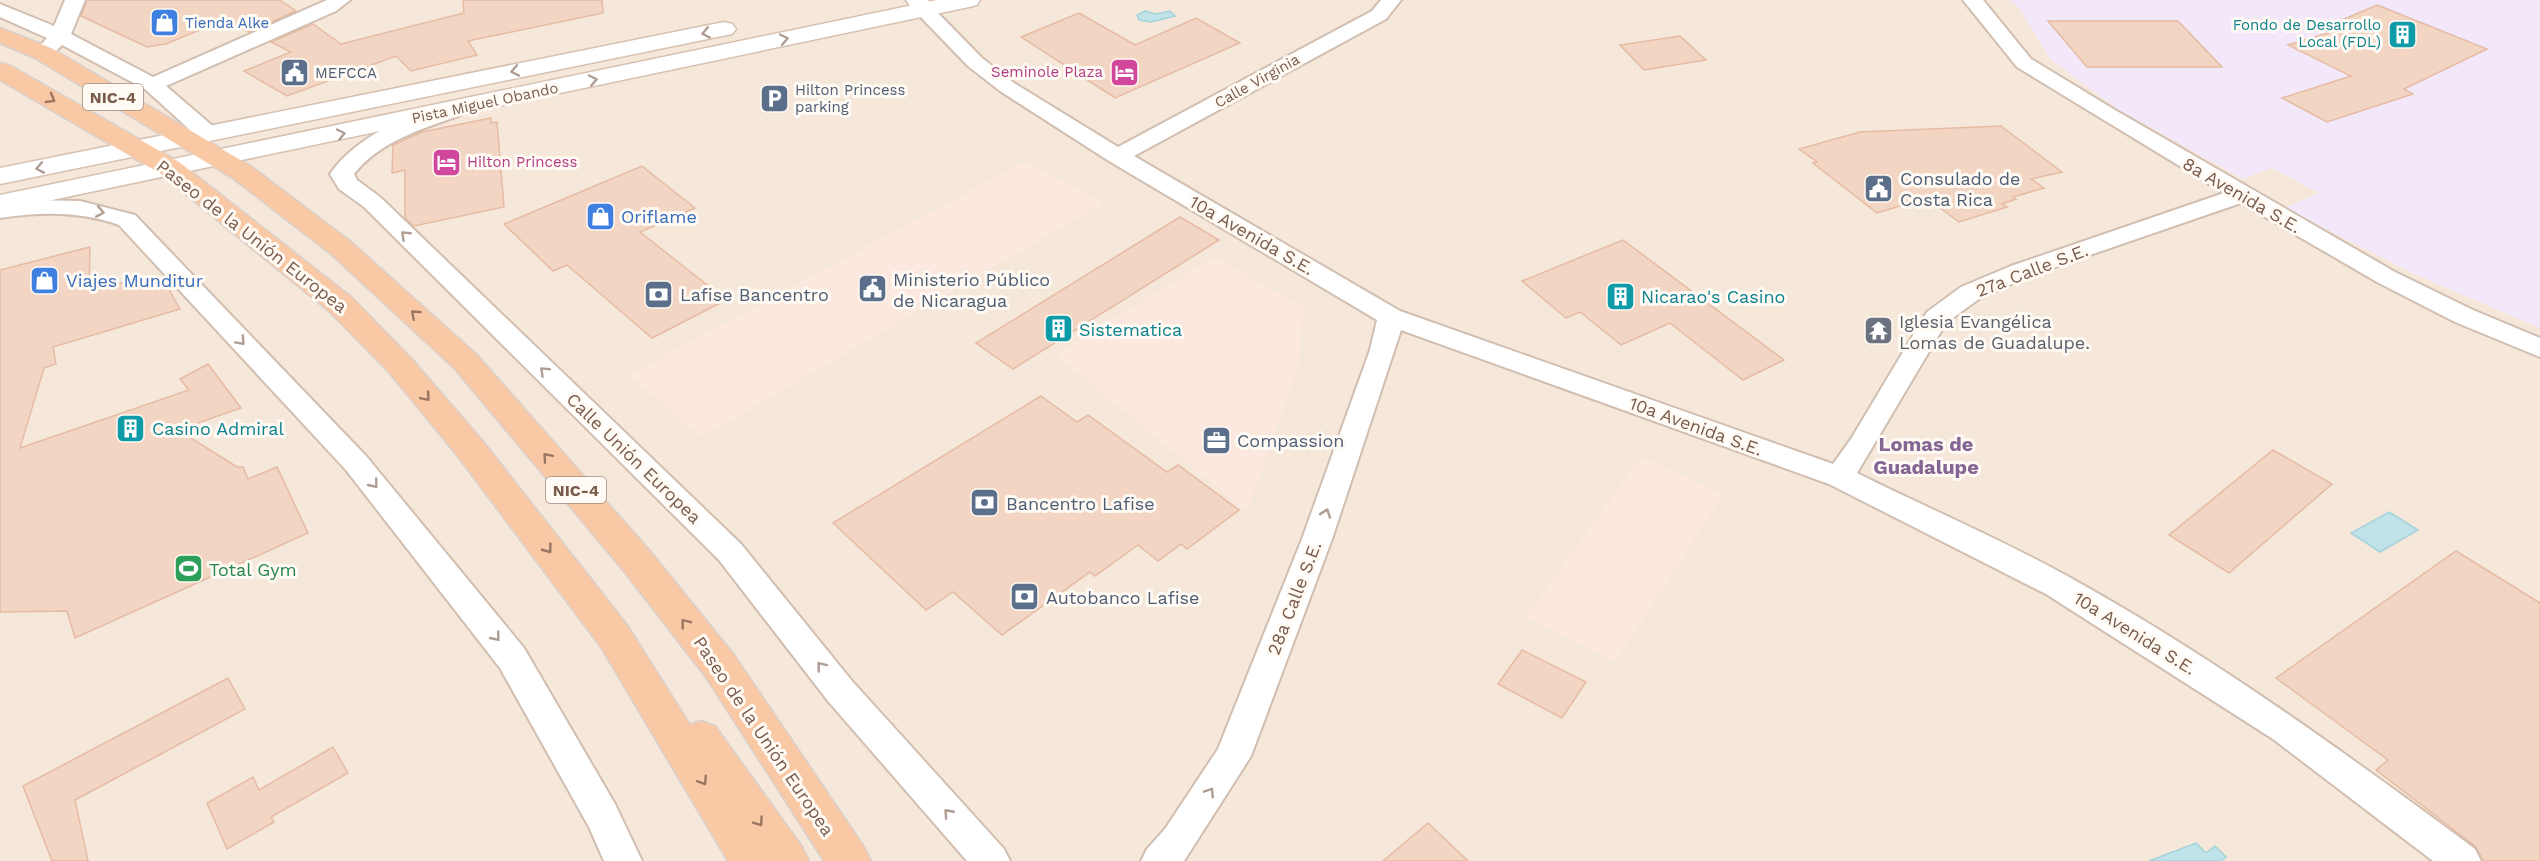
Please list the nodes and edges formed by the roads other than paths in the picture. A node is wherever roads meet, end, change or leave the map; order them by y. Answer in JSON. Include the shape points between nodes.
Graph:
{"nodes":[{"id":1,"x":75,"y":0,"type":"edge"},
{"id":2,"x":866,"y":0,"type":"edge"},
{"id":3,"x":969,"y":0,"type":"edge"},
{"id":4,"x":1391,"y":0,"type":"edge"},
{"id":5,"x":1973,"y":0,"type":"edge"},
{"id":6,"x":340,"y":1,"type":"edge"},
{"id":7,"x":921,"y":5,"type":"edge"},
{"id":8,"x":0,"y":10,"type":"edge"},
{"id":9,"x":0,"y":35,"type":"edge"},
{"id":10,"x":52,"y":44,"type":"junction"},
{"id":11,"x":0,"y":70,"type":"edge"},
{"id":12,"x":152,"y":85,"type":"junction"},
{"id":13,"x":453,"y":110,"type":"junction"},
{"id":14,"x":196,"y":137,"type":"junction"},
{"id":15,"x":138,"y":149,"type":"junction"},
{"id":16,"x":1117,"y":156,"type":"junction"},
{"id":17,"x":220,"y":158,"type":"junction"},
{"id":18,"x":170,"y":168,"type":"junction"},
{"id":19,"x":0,"y":176,"type":"edge"},
{"id":20,"x":2241,"y":195,"type":"junction"},
{"id":21,"x":0,"y":203,"type":"edge"},
{"id":22,"x":0,"y":211,"type":"edge"},
{"id":23,"x":1391,"y":317,"type":"junction"},
{"id":24,"x":2540,"y":348,"type":"edge"},
{"id":25,"x":1839,"y":477,"type":"junction"},
{"id":26,"x":641,"y":681,"type":"junction"},
{"id":27,"x":622,"y":861,"type":"edge"},
{"id":28,"x":752,"y":861,"type":"edge"},
{"id":29,"x":787,"y":861,"type":"edge"},
{"id":30,"x":849,"y":861,"type":"edge"},
{"id":31,"x":991,"y":861,"type":"edge"},
{"id":32,"x":1160,"y":861,"type":"edge"},
{"id":33,"x":2462,"y":861,"type":"edge"}],
"edges":[{"from":1,"to":10,"type":"street"},
{"from":2,"to":14,"type":"main road","name":"Pista Miguel Obando","one_way":true},
{"from":3,"to":7,"type":"main road","name":"Pista Miguel Obando"},
{"from":4,"to":16,"type":"street","name":"Calle Virginia","via":[[1379,15]]},
{"from":5,"to":20,"type":"street","name":"8a Avenida S.E.","via":[[2024,63]]},
{"from":6,"to":12,"type":"street"},
{"from":13,"to":7,"type":"main road","name":"Pista Miguel Obando","one_way":true},
{"from":7,"to":16,"type":"street","name":"10a Avenida S.E.","via":[[975,62],[1007,87]]},
{"from":8,"to":10,"type":"street"},
{"from":9,"to":10,"type":"highway","name":"Paseo de la Unión Europea","number":"NIC-4"},
{"from":10,"to":12,"type":"street"},
{"from":10,"to":14,"type":"highway","name":"Paseo de la Unión Europea","number":"NIC-4"},
{"from":11,"to":15,"type":"highway","name":"Paseo de la Unión Europea","number":"NIC-4","one_way":true},
{"from":12,"to":14,"type":"street"},
{"from":17,"to":13,"type":"main road","name":"Pista Miguel Obando","one_way":true},
{"from":31,"to":13,"type":"street","name":"Calle Unión Europea","one_way":true,"via":[[840,691],[730,552],[372,202],[347,184],[342,174],[363,150],[388,135]]},
{"from":14,"to":15,"type":"main road","name":"Pista Miguel Obando"},
{"from":14,"to":17,"type":"highway","name":"Paseo de la Unión Europea","number":"NIC-4"},
{"from":15,"to":18,"type":"highway","name":"Paseo de la Unión Europea","number":"NIC-4"},
{"from":15,"to":19,"type":"main road","name":"Pista Miguel Obando","one_way":true},
{"from":16,"to":23,"type":"street","name":"10a Avenida S.E."},
{"from":17,"to":18,"type":"main road","name":"Pista Miguel Obando"},
{"from":30,"to":17,"type":"highway","name":"Paseo de la Unión Europea","number":"NIC-4","one_way":true,"via":[[720,666],[636,560],[466,362],[341,248]]},
{"from":18,"to":21,"type":"main road","name":"Pista Miguel Obando"},
{"from":18,"to":26,"type":"highway","name":"Paseo de la Unión Europea","number":"NIC-4","one_way":true,"via":[[340,304],[399,364],[545,544],[614,636]]},
{"from":20,"to":24,"type":"street","name":"8a Avenida S.E.","via":[[2386,277]]},
{"from":20,"to":25,"type":"street","name":"27a Calle S.E.","via":[[2020,271],[1970,293],[1936,318]]},
{"from":22,"to":27,"type":"street","one_way":true,"via":[[38,207],[82,209],[127,220],[356,463],[512,658],[602,816]]},
{"from":23,"to":25,"type":"street","name":"10a Avenida S.E."},
{"from":32,"to":23,"type":"street","name":"28a Calle S.E.","one_way":true,"via":[[1178,841],[1233,756],[1317,540]]},
{"from":25,"to":33,"type":"street","name":"10a Avenida S.E.","via":[[2058,585],[2192,668],[2342,770]]},
{"from":26,"to":28,"type":"highway","name":"Paseo de la Unión Europea","number":"NIC-4","one_way":true},
{"from":26,"to":29,"type":"highway","one_way":true,"via":[[688,720]]}]}
